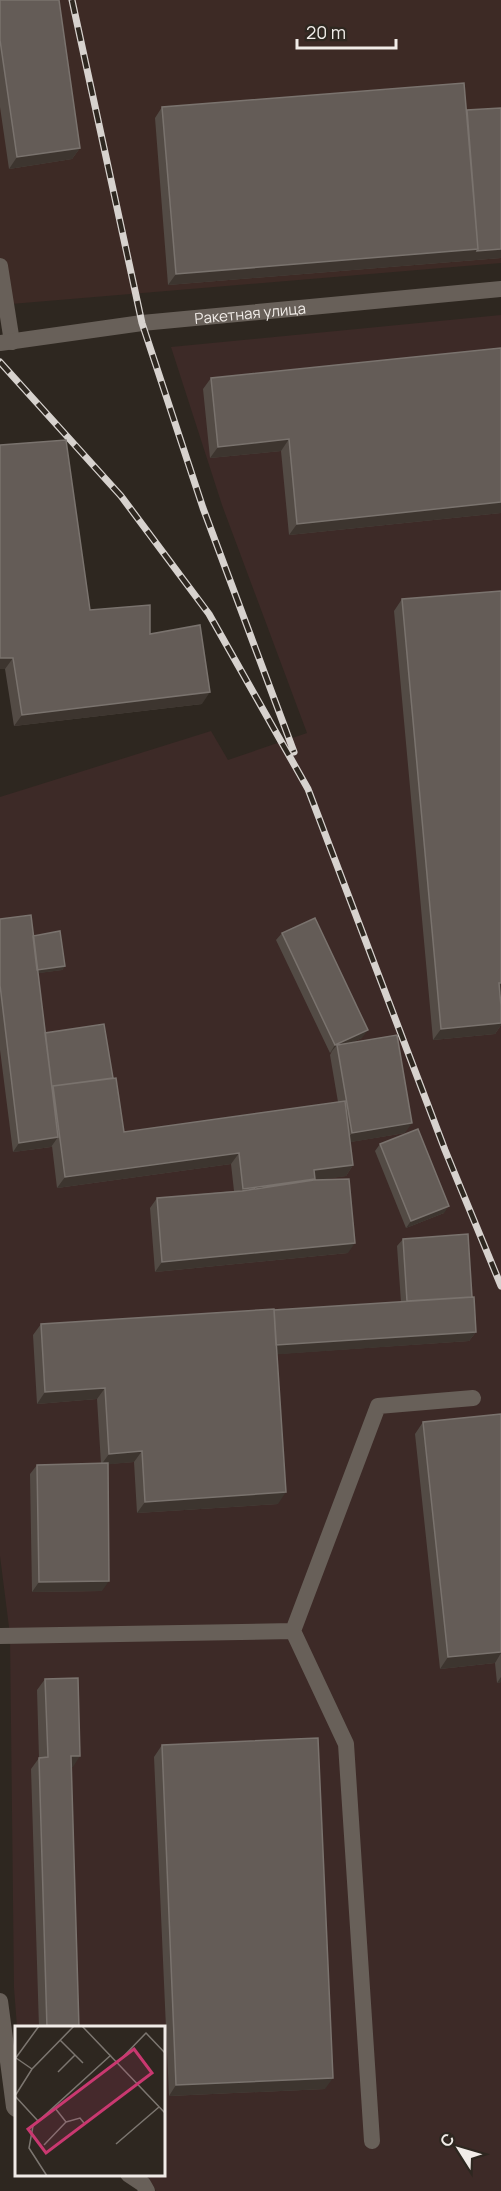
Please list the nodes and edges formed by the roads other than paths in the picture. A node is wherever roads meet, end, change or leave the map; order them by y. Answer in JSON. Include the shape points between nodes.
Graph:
{"nodes":[{"id":1,"x":0,"y":266,"type":"edge"},
{"id":2,"x":501,"y":289,"type":"edge"},
{"id":3,"x":6,"y":343,"type":"edge"},
{"id":4,"x":473,"y":1398,"type":"dead end"},
{"id":5,"x":293,"y":1631,"type":"junction"},
{"id":6,"x":0,"y":1636,"type":"edge"},
{"id":7,"x":0,"y":2001,"type":"edge"},
{"id":8,"x":15,"y":2108,"type":"edge"},
{"id":9,"x":372,"y":2141,"type":"dead end"},
{"id":10,"x":130,"y":2176,"type":"edge"},
{"id":11,"x":147,"y":2191,"type":"edge"}],
"edges":[{"from":1,"to":3,"type":"street"},
{"from":2,"to":3,"type":"street","name":"Ракетная улица","via":[[142,322]]},
{"from":4,"to":5,"type":"street","via":[[378,1406]]},
{"from":5,"to":6,"type":"street"},
{"from":5,"to":9,"type":"street","via":[[346,1744]]},
{"from":7,"to":8,"type":"street"},
{"from":10,"to":11,"type":"street"}]}
